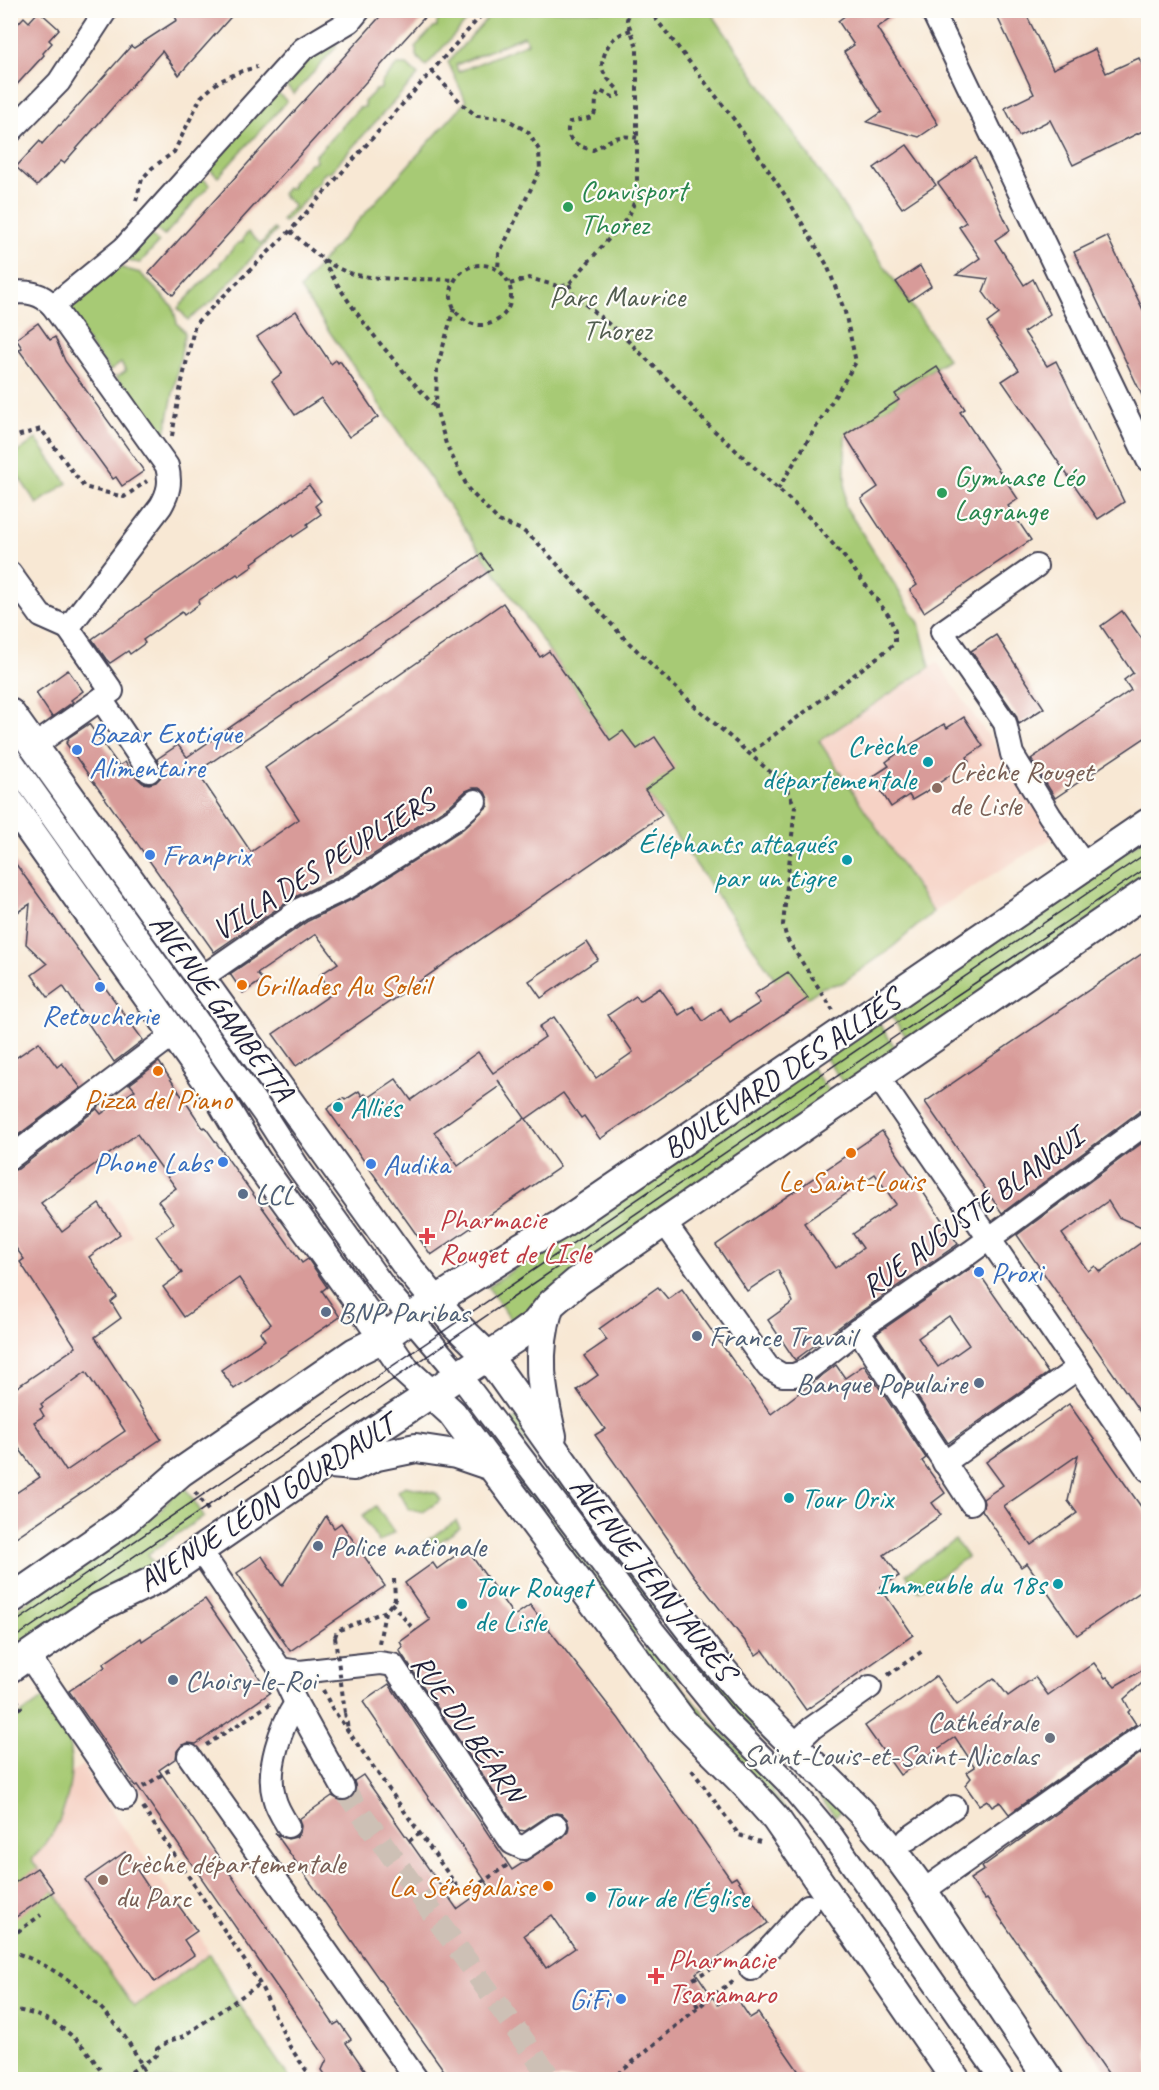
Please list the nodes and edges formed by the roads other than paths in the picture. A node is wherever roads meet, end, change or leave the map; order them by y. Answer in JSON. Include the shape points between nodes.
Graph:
{"nodes":[{"id":1,"x":106,"y":10,"type":"edge"},
{"id":2,"x":359,"y":10,"type":"edge"},
{"id":3,"x":932,"y":10,"type":"edge"},
{"id":4,"x":10,"y":132,"type":"edge"},
{"id":5,"x":10,"y":293,"type":"edge"},
{"id":6,"x":53,"y":306,"type":"junction"},
{"id":7,"x":1149,"y":460,"type":"edge"},
{"id":8,"x":1036,"y":566,"type":"dead end"},
{"id":9,"x":10,"y":573,"type":"edge"},
{"id":10,"x":68,"y":628,"type":"junction"},
{"id":11,"x":100,"y":699,"type":"junction"},
{"id":12,"x":10,"y":713,"type":"edge"},
{"id":13,"x":22,"y":752,"type":"edge"},
{"id":14,"x":149,"y":771,"type":"dead end"},
{"id":15,"x":475,"y":801,"type":"dead end"},
{"id":16,"x":16,"y":819,"type":"edge"},
{"id":17,"x":1149,"y":823,"type":"edge"},
{"id":18,"x":1085,"y":866,"type":"junction"},
{"id":19,"x":1148,"y":892,"type":"edge"},
{"id":20,"x":201,"y":978,"type":"junction"},
{"id":21,"x":174,"y":1034,"type":"junction"},
{"id":22,"x":878,"y":1077,"type":"junction"},
{"id":23,"x":1149,"y":1122,"type":"edge"},
{"id":24,"x":10,"y":1158,"type":"edge"},
{"id":25,"x":664,"y":1222,"type":"junction"},
{"id":26,"x":989,"y":1238,"type":"junction"},
{"id":27,"x":435,"y":1301,"type":"junction"},
{"id":28,"x":550,"y":1304,"type":"junction"},
{"id":29,"x":410,"y":1318,"type":"junction"},
{"id":30,"x":858,"y":1330,"type":"junction"},
{"id":31,"x":383,"y":1338,"type":"junction"},
{"id":32,"x":487,"y":1355,"type":"junction"},
{"id":33,"x":1078,"y":1368,"type":"junction"},
{"id":34,"x":460,"y":1376,"type":"junction"},
{"id":35,"x":432,"y":1394,"type":"junction"},
{"id":36,"x":556,"y":1449,"type":"junction"},
{"id":37,"x":944,"y":1463,"type":"junction"},
{"id":38,"x":326,"y":1464,"type":"junction"},
{"id":39,"x":494,"y":1467,"type":"junction"},
{"id":40,"x":1149,"y":1470,"type":"edge"},
{"id":41,"x":971,"y":1503,"type":"dead end"},
{"id":42,"x":200,"y":1550,"type":"junction"},
{"id":43,"x":10,"y":1600,"type":"edge"},
{"id":44,"x":19,"y":1661,"type":"edge"},
{"id":45,"x":280,"y":1669,"type":"junction"},
{"id":46,"x":870,"y":1687,"type":"road end"},
{"id":47,"x":296,"y":1702,"type":"junction"},
{"id":48,"x":1149,"y":1732,"type":"edge"},
{"id":49,"x":794,"y":1745,"type":"junction"},
{"id":50,"x":189,"y":1756,"type":"dead end"},
{"id":51,"x":343,"y":1788,"type":"tunnel mouth"},
{"id":52,"x":125,"y":1798,"type":"road end"},
{"id":53,"x":954,"y":1807,"type":"dead end"},
{"id":54,"x":288,"y":1826,"type":"dead end"},
{"id":55,"x":556,"y":1826,"type":"dead end"},
{"id":56,"x":908,"y":1839,"type":"dead end"},
{"id":57,"x":923,"y":1891,"type":"junction"},
{"id":58,"x":808,"y":1906,"type":"dead end"},
{"id":59,"x":751,"y":1969,"type":"dead end"},
{"id":60,"x":417,"y":2079,"type":"edge"},
{"id":61,"x":956,"y":2079,"type":"edge"},
{"id":62,"x":1002,"y":2079,"type":"edge"},
{"id":63,"x":1050,"y":2079,"type":"edge"}],
"edges":[{"from":1,"to":4,"type":"street","via":[[59,82]]},
{"from":2,"to":6,"type":"street","via":[[350,21],[303,49],[124,248]]},
{"from":3,"to":7,"type":"street"},
{"from":5,"to":6,"type":"street","via":[[36,294]]},
{"from":6,"to":10,"type":"street","via":[[167,466],[170,486],[166,497]]},
{"from":8,"to":18,"type":"street","via":[[942,632],[1005,723],[1012,754]]},
{"from":9,"to":10,"type":"street","via":[[41,616]]},
{"from":10,"to":11,"type":"street","via":[[112,691]]},
{"from":11,"to":13,"type":"street"},
{"from":11,"to":14,"type":"street"},
{"from":12,"to":13,"type":"main road","name":"AVENUE GAMBETTA"},
{"from":13,"to":20,"type":"main road","name":"AVENUE GAMBETTA"},
{"from":13,"to":29,"type":"street","name":"AVENUE GAMBETTA","via":[[297,1167]]},
{"from":15,"to":20,"type":"street","name":"VILLA DES PEUPLIERS","via":[[456,818],[350,886],[301,909]]},
{"from":16,"to":21,"type":"main road","name":"AVENUE GAMBETTA"},
{"from":17,"to":18,"type":"main road","name":"BOULEVARD DES ALLIÉS"},
{"from":18,"to":27,"type":"main road","name":"BOULEVARD DES ALLIÉS","via":[[560,1225]]},
{"from":19,"to":22,"type":"main road","name":"BOULEVARD DES ALLIÉS"},
{"from":20,"to":27,"type":"main road","name":"AVENUE GAMBETTA"},
{"from":21,"to":24,"type":"street"},
{"from":21,"to":31,"type":"main road","name":"AVENUE GAMBETTA","via":[[220,1099],[256,1160]]},
{"from":22,"to":25,"type":"main road","name":"BOULEVARD DES ALLIÉS"},
{"from":22,"to":26,"type":"street"},
{"from":23,"to":26,"type":"street","name":"RUE AUGUSTE BLANQUI"},
{"from":25,"to":28,"type":"main road","name":"BOULEVARD DES ALLIÉS"},
{"from":25,"to":30,"type":"street","name":"RUE AUGUSTE BLANQUI","via":[[768,1367],[782,1375],[781,1382],[813,1366]]},
{"from":26,"to":30,"type":"street","name":"RUE AUGUSTE BLANQUI"},
{"from":26,"to":33,"type":"street"},
{"from":27,"to":29,"type":"main road","name":"BOULEVARD DES ALLIÉS"},
{"from":27,"to":32,"type":"main road","name":"AVENUE JEAN JAURÈS"},
{"from":28,"to":32,"type":"main road","name":"BOULEVARD DES ALLIÉS","via":[[536,1323]]},
{"from":28,"to":36,"type":"main road","via":[[542,1331],[540,1369]]},
{"from":29,"to":31,"type":"main road","name":"AVENUE LÉON GOURDAULT"},
{"from":29,"to":34,"type":"street","name":"AVENUE JEAN JAURÈS"},
{"from":30,"to":37,"type":"street"},
{"from":31,"to":35,"type":"main road","name":"AVENUE JEAN JAURÈS","via":[[406,1371]]},
{"from":31,"to":43,"type":"main road","name":"AVENUE LÉON GOURDAULT","via":[[355,1352],[181,1472],[126,1520]]},
{"from":32,"to":34,"type":"main road","name":"BOULEVARD DES ALLIÉS"},
{"from":32,"to":36,"type":"main road","name":"AVENUE JEAN JAURÈS"},
{"from":33,"to":37,"type":"street"},
{"from":33,"to":40,"type":"street"},
{"from":34,"to":35,"type":"main road","name":"AVENUE LÉON GOURDAULT"},
{"from":34,"to":62,"type":"street","name":"AVENUE JEAN JAURÈS","via":[[702,1693],[832,1836]]},
{"from":35,"to":38,"type":"main road","name":"AVENUE LÉON GOURDAULT"},
{"from":35,"to":39,"type":"main road","name":"AVENUE JEAN JAURÈS"},
{"from":36,"to":49,"type":"main road","name":"AVENUE JEAN JAURÈS","via":[[677,1616],[746,1698]]},
{"from":37,"to":41,"type":"street"},
{"from":38,"to":39,"type":"main road","via":[[354,1466],[377,1456],[416,1448],[456,1454]]},
{"from":38,"to":42,"type":"main road","name":"AVENUE LÉON GOURDAULT"},
{"from":39,"to":61,"type":"main road","name":"AVENUE JEAN JAURÈS","via":[[683,1722],[776,1819]]},
{"from":42,"to":44,"type":"main road","name":"AVENUE LÉON GOURDAULT","via":[[161,1578],[84,1617]]},
{"from":42,"to":45,"type":"street"},
{"from":44,"to":52,"type":"street"},
{"from":45,"to":47,"type":"street"},
{"from":45,"to":55,"type":"street","name":"RUE DU BÉARN","via":[[300,1672],[393,1665],[512,1843],[523,1848]]},
{"from":46,"to":49,"type":"street"},
{"from":47,"to":51,"type":"street"},
{"from":47,"to":54,"type":"street","via":[[282,1728],[273,1769],[273,1796]]},
{"from":48,"to":57,"type":"street"},
{"from":49,"to":57,"type":"main road","name":"AVENUE JEAN JAURÈS","via":[[860,1811]]},
{"from":50,"to":60,"type":"street"},
{"from":53,"to":56,"type":"street"},
{"from":57,"to":63,"type":"main road","name":"AVENUE JEAN JAURÈS"},
{"from":58,"to":59,"type":"street"}]}
